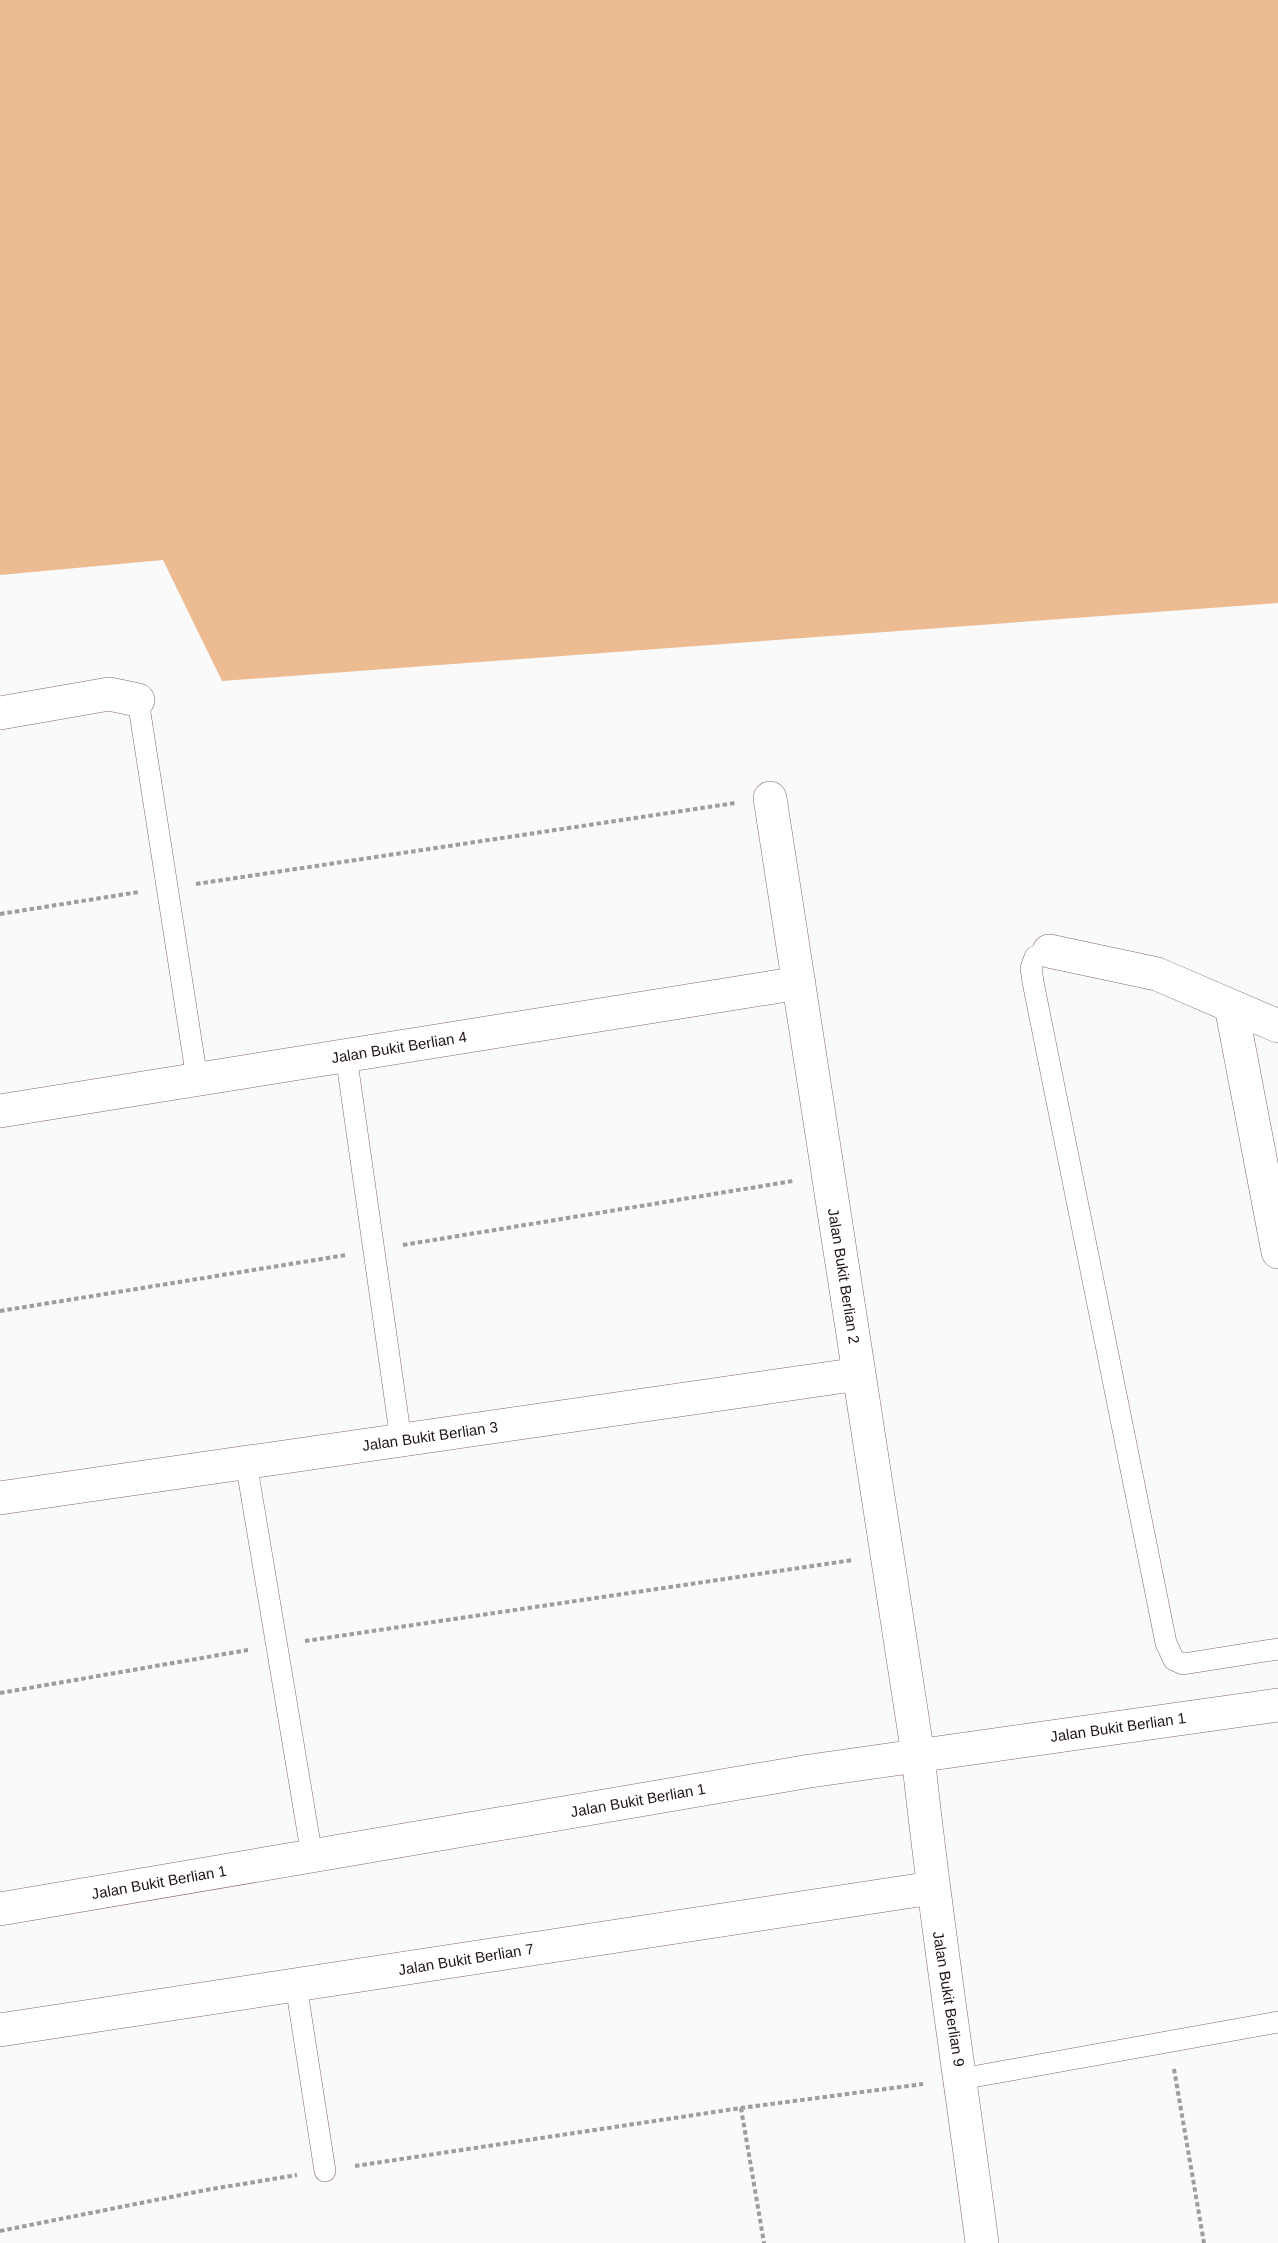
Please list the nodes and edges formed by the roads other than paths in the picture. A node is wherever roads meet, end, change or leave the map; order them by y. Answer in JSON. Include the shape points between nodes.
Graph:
{"nodes":[{"id":1,"x":138,"y":700,"type":"joint"},
{"id":2,"x":0,"y":713,"type":"edge"},
{"id":3,"x":770,"y":798,"type":"road end"},
{"id":4,"x":1049,"y":951,"type":"joint"},
{"id":5,"x":799,"y":983,"type":"junction"},
{"id":6,"x":1231,"y":1006,"type":"junction"},
{"id":7,"x":1278,"y":1026,"type":"edge"},
{"id":8,"x":346,"y":1055,"type":"junction"},
{"id":9,"x":197,"y":1079,"type":"junction"},
{"id":10,"x":0,"y":1111,"type":"edge"},
{"id":11,"x":1278,"y":1252,"type":"edge"},
{"id":12,"x":859,"y":1374,"type":"junction"},
{"id":13,"x":400,"y":1440,"type":"junction"},
{"id":14,"x":246,"y":1462,"type":"junction"},
{"id":15,"x":0,"y":1498,"type":"edge"},
{"id":16,"x":1278,"y":1649,"type":"edge"},
{"id":17,"x":1278,"y":1705,"type":"edge"},
{"id":18,"x":918,"y":1755,"type":"junction"},
{"id":19,"x":312,"y":1856,"type":"junction"},
{"id":20,"x":932,"y":1888,"type":"junction"},
{"id":21,"x":0,"y":1909,"type":"edge"},
{"id":22,"x":296,"y":1985,"type":"junction"},
{"id":23,"x":1278,"y":2022,"type":"edge"},
{"id":24,"x":0,"y":2030,"type":"edge"},
{"id":25,"x":961,"y":2079,"type":"junction"},
{"id":26,"x":325,"y":2171,"type":"road end"},
{"id":27,"x":982,"y":2243,"type":"edge"}],
"edges":[{"from":1,"to":2,"type":"street","via":[[109,694]]},
{"from":1,"to":9,"type":"lane"},
{"from":3,"to":5,"type":"street","name":"Jalan Bukit Berlian 2"},
{"from":4,"to":6,"type":"street","via":[[1157,974]]},
{"from":4,"to":16,"type":"lane","via":[[1035,957],[1031,968],[1033,982],[1166,1643],[1174,1660],[1183,1664]]},
{"from":5,"to":8,"type":"street","name":"Jalan Bukit Berlian 4"},
{"from":5,"to":12,"type":"street","name":"Jalan Bukit Berlian 2"},
{"from":6,"to":7,"type":"street"},
{"from":6,"to":11,"type":"street"},
{"from":8,"to":9,"type":"street","name":"Jalan Bukit Berlian 4"},
{"from":8,"to":13,"type":"lane"},
{"from":9,"to":10,"type":"street","name":"Jalan Bukit Berlian 4"},
{"from":12,"to":13,"type":"street","name":"Jalan Bukit Berlian 3"},
{"from":12,"to":18,"type":"street","name":"Jalan Bukit Berlian 2"},
{"from":13,"to":14,"type":"street","name":"Jalan Bukit Berlian 3"},
{"from":14,"to":15,"type":"street","name":"Jalan Bukit Berlian 3"},
{"from":14,"to":19,"type":"lane"},
{"from":17,"to":18,"type":"street","name":"Jalan Bukit Berlian 1"},
{"from":18,"to":19,"type":"street","name":"Jalan Bukit Berlian 1"},
{"from":18,"to":20,"type":"street","name":"Jalan Bukit Berlian 9"},
{"from":19,"to":21,"type":"street","name":"Jalan Bukit Berlian 1"},
{"from":20,"to":22,"type":"street","name":"Jalan Bukit Berlian 7"},
{"from":20,"to":25,"type":"street","name":"Jalan Bukit Berlian 9"},
{"from":22,"to":24,"type":"street","name":"Jalan Bukit Berlian 7"},
{"from":22,"to":26,"type":"lane"},
{"from":23,"to":25,"type":"lane"},
{"from":25,"to":27,"type":"street","name":"Jalan Bukit Berlian 9"}]}
